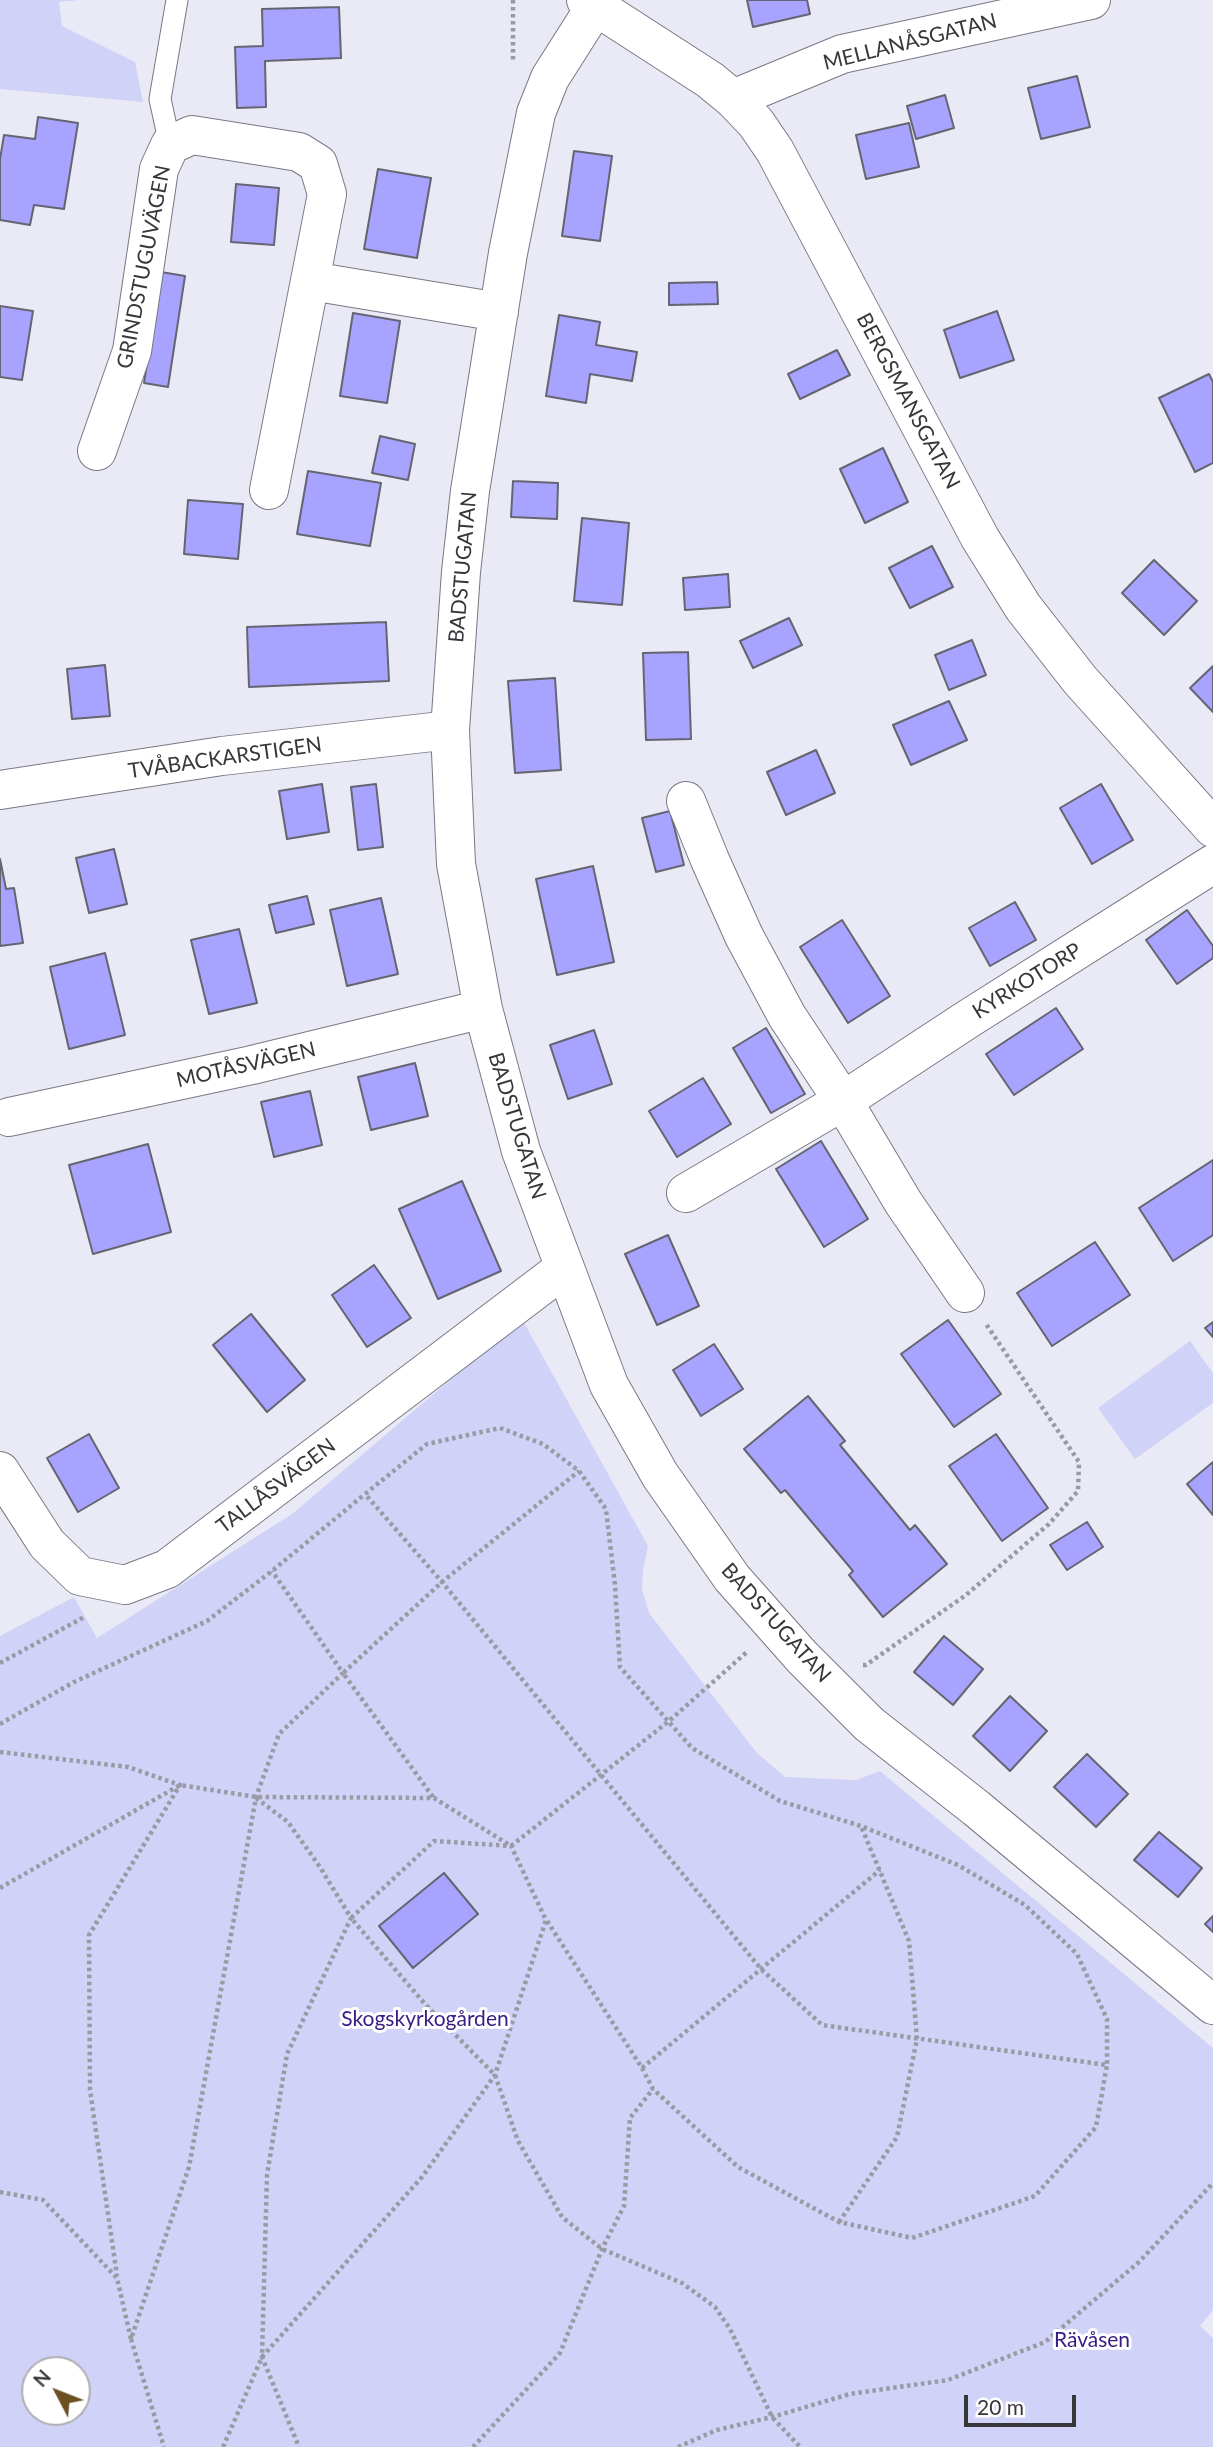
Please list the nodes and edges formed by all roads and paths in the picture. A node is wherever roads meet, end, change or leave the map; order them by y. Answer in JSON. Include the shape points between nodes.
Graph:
{"nodes":[{"id":1,"x":177,"y":0,"type":"edge"},
{"id":2,"x":513,"y":0,"type":"edge"},
{"id":3,"x":1091,"y":0,"type":"edge"},
{"id":4,"x":590,"y":3,"type":"edge"},
{"id":5,"x":512,"y":73,"type":"dead end"},
{"id":6,"x":733,"y":99,"type":"junction"},
{"id":7,"x":170,"y":145,"type":"junction"},
{"id":8,"x":311,"y":281,"type":"junction"},
{"id":9,"x":499,"y":312,"type":"junction"},
{"id":10,"x":97,"y":452,"type":"dead end"},
{"id":11,"x":269,"y":490,"type":"dead end"},
{"id":12,"x":450,"y":730,"type":"junction"},
{"id":13,"x":0,"y":790,"type":"edge"},
{"id":14,"x":687,"y":801,"type":"dead end"},
{"id":15,"x":1213,"y":828,"type":"edge"},
{"id":16,"x":1213,"y":863,"type":"edge"},
{"id":17,"x":483,"y":1009,"type":"junction"},
{"id":18,"x":843,"y":1101,"type":"junction"},
{"id":19,"x":9,"y":1117,"type":"dead end"},
{"id":20,"x":686,"y":1193,"type":"dead end"},
{"id":21,"x":563,"y":1269,"type":"junction"},
{"id":22,"x":965,"y":1293,"type":"joint"},
{"id":23,"x":0,"y":1471,"type":"edge"},
{"id":24,"x":579,"y":1471,"type":"junction"},
{"id":25,"x":365,"y":1494,"type":"junction"},
{"id":26,"x":272,"y":1571,"type":"junction"},
{"id":27,"x":106,"y":1581,"type":"junction"},
{"id":28,"x":442,"y":1582,"type":"junction"},
{"id":29,"x":751,"y":1648,"type":"dead end"},
{"id":30,"x":0,"y":1663,"type":"edge"},
{"id":31,"x":343,"y":1673,"type":"junction"},
{"id":32,"x":822,"y":1676,"type":"junction"},
{"id":33,"x":668,"y":1721,"type":"junction"},
{"id":34,"x":0,"y":1724,"type":"edge"},
{"id":35,"x":0,"y":1752,"type":"edge"},
{"id":36,"x":600,"y":1775,"type":"junction"},
{"id":37,"x":180,"y":1784,"type":"junction"},
{"id":38,"x":256,"y":1797,"type":"junction"},
{"id":39,"x":434,"y":1798,"type":"junction"},
{"id":40,"x":861,"y":1826,"type":"junction"},
{"id":41,"x":511,"y":1846,"type":"junction"},
{"id":42,"x":880,"y":1870,"type":"junction"},
{"id":43,"x":0,"y":1888,"type":"edge"},
{"id":44,"x":351,"y":1918,"type":"junction"},
{"id":45,"x":546,"y":1920,"type":"junction"},
{"id":46,"x":761,"y":1969,"type":"junction"},
{"id":47,"x":1213,"y":2005,"type":"edge"},
{"id":48,"x":917,"y":2039,"type":"junction"},
{"id":49,"x":1107,"y":2065,"type":"junction"},
{"id":50,"x":642,"y":2068,"type":"junction"},
{"id":51,"x":495,"y":2075,"type":"junction"},
{"id":52,"x":653,"y":2089,"type":"junction"},
{"id":53,"x":1213,"y":2183,"type":"edge"},
{"id":54,"x":0,"y":2192,"type":"edge"},
{"id":55,"x":839,"y":2222,"type":"junction"},
{"id":56,"x":602,"y":2249,"type":"junction"},
{"id":57,"x":117,"y":2278,"type":"junction"},
{"id":58,"x":131,"y":2339,"type":"junction"},
{"id":59,"x":262,"y":2357,"type":"junction"},
{"id":60,"x":772,"y":2417,"type":"junction"},
{"id":61,"x":164,"y":2447,"type":"edge"},
{"id":62,"x":223,"y":2447,"type":"edge"},
{"id":63,"x":299,"y":2447,"type":"edge"},
{"id":64,"x":473,"y":2447,"type":"edge"},
{"id":65,"x":678,"y":2447,"type":"edge"},
{"id":66,"x":800,"y":2447,"type":"edge"}],
"edges":[{"from":1,"to":7,"type":"lane","via":[[160,99]]},
{"from":2,"to":5,"type":"path"},
{"from":3,"to":6,"type":"street","name":"MELLANÅSGATAN","via":[[842,54]]},
{"from":4,"to":6,"type":"street","name":"BERGSMANSGATAN"},
{"from":4,"to":9,"type":"street","name":"BADSTUGATAN","via":[[537,113]]},
{"from":6,"to":15,"type":"street","name":"BERGSMANSGATAN","via":[[775,151],[980,538],[1023,607],[1080,680]]},
{"from":7,"to":8,"type":"street","name":"GRINDSTUGUVÄGEN","via":[[192,135],[299,152],[318,164],[327,194]]},
{"from":7,"to":10,"type":"street","name":"GRINDSTUGUVÄGEN","via":[[159,169],[132,351]]},
{"from":8,"to":9,"type":"street"},
{"from":8,"to":11,"type":"street","name":"GRINDSTUGUVÄGEN"},
{"from":9,"to":12,"type":"street","name":"BADSTUGATAN","via":[[470,491]]},
{"from":12,"to":13,"type":"street","name":"TVÅBACKARSTIGEN","via":[[222,756]]},
{"from":12,"to":17,"type":"street","name":"BADSTUGATAN","via":[[456,864]]},
{"from":14,"to":18,"type":"street","via":[[744,936]]},
{"from":16,"to":18,"type":"street","name":"KYRKOTORP"},
{"from":17,"to":19,"type":"street","name":"MOTÅSVÄGEN"},
{"from":17,"to":21,"type":"street","name":"BADSTUGATAN","via":[[521,1151]]},
{"from":18,"to":20,"type":"street","name":"KYRKOTORP"},
{"from":18,"to":22,"type":"street","via":[[903,1202]]},
{"from":21,"to":27,"type":"street","name":"TALLÅSVÄGEN","via":[[167,1569],[124,1585]]},
{"from":21,"to":32,"type":"street","name":"BADSTUGATAN","via":[[609,1385],[660,1475],[732,1577]]},
{"from":22,"to":32,"type":"path","via":[[1079,1462],[1078,1491],[1049,1524],[966,1595],[866,1665],[840,1659]]},
{"from":23,"to":27,"type":"street","name":"TALLÅSVÄGEN","via":[[47,1544],[80,1576]]},
{"from":24,"to":25,"type":"path","via":[[543,1444],[500,1428],[427,1444]]},
{"from":24,"to":28,"type":"path"},
{"from":24,"to":33,"type":"path","via":[[606,1509],[620,1667]]},
{"from":25,"to":26,"type":"path"},
{"from":25,"to":28,"type":"path"},
{"from":26,"to":31,"type":"path"},
{"from":26,"to":34,"type":"path","via":[[207,1621],[74,1682]]},
{"from":27,"to":30,"type":"path","via":[[97,1611]]},
{"from":28,"to":31,"type":"path"},
{"from":28,"to":36,"type":"path"},
{"from":29,"to":33,"type":"path"},
{"from":31,"to":38,"type":"path","via":[[279,1734]]},
{"from":31,"to":39,"type":"path"},
{"from":32,"to":47,"type":"street","name":"BADSTUGATAN","via":[[869,1724]]},
{"from":33,"to":36,"type":"path"},
{"from":33,"to":40,"type":"path","via":[[692,1748],[780,1801]]},
{"from":35,"to":37,"type":"path","via":[[128,1767]]},
{"from":36,"to":41,"type":"path"},
{"from":36,"to":46,"type":"path"},
{"from":37,"to":38,"type":"path"},
{"from":37,"to":43,"type":"path"},
{"from":37,"to":57,"type":"path","via":[[89,1935],[90,2090]]},
{"from":38,"to":39,"type":"path"},
{"from":38,"to":44,"type":"path","via":[[288,1822]]},
{"from":38,"to":58,"type":"path","via":[[189,2167]]},
{"from":39,"to":41,"type":"path"},
{"from":40,"to":42,"type":"path"},
{"from":40,"to":49,"type":"path","via":[[969,1871],[1024,1905],[1077,1954],[1107,2019]]},
{"from":41,"to":44,"type":"path","via":[[434,1841]]},
{"from":41,"to":45,"type":"path"},
{"from":42,"to":46,"type":"path"},
{"from":42,"to":48,"type":"path","via":[[909,1941]]},
{"from":44,"to":51,"type":"path","via":[[425,2004]]},
{"from":44,"to":59,"type":"path","via":[[287,2054],[268,2175]]},
{"from":45,"to":50,"type":"path"},
{"from":45,"to":51,"type":"path"},
{"from":46,"to":48,"type":"path","via":[[822,2025]]},
{"from":46,"to":50,"type":"path"},
{"from":48,"to":49,"type":"path"},
{"from":48,"to":55,"type":"path","via":[[897,2137]]},
{"from":49,"to":55,"type":"path","via":[[1096,2127],[1035,2196],[912,2238]]},
{"from":50,"to":52,"type":"path"},
{"from":51,"to":56,"type":"path","via":[[518,2141],[549,2197],[562,2217]]},
{"from":51,"to":59,"type":"path","via":[[422,2177]]},
{"from":52,"to":55,"type":"path","via":[[738,2167]]},
{"from":52,"to":56,"type":"path","via":[[631,2118],[624,2206]]},
{"from":53,"to":60,"type":"path","via":[[1139,2262],[1045,2342],[948,2380],[850,2394]]},
{"from":54,"to":57,"type":"path","via":[[43,2200]]},
{"from":56,"to":60,"type":"path","via":[[682,2283],[715,2307]]},
{"from":56,"to":64,"type":"path","via":[[560,2353]]},
{"from":57,"to":58,"type":"path"},
{"from":58,"to":61,"type":"path"},
{"from":59,"to":62,"type":"path"},
{"from":59,"to":63,"type":"path"},
{"from":60,"to":65,"type":"path","via":[[716,2430]]},
{"from":60,"to":66,"type":"path"}]}
